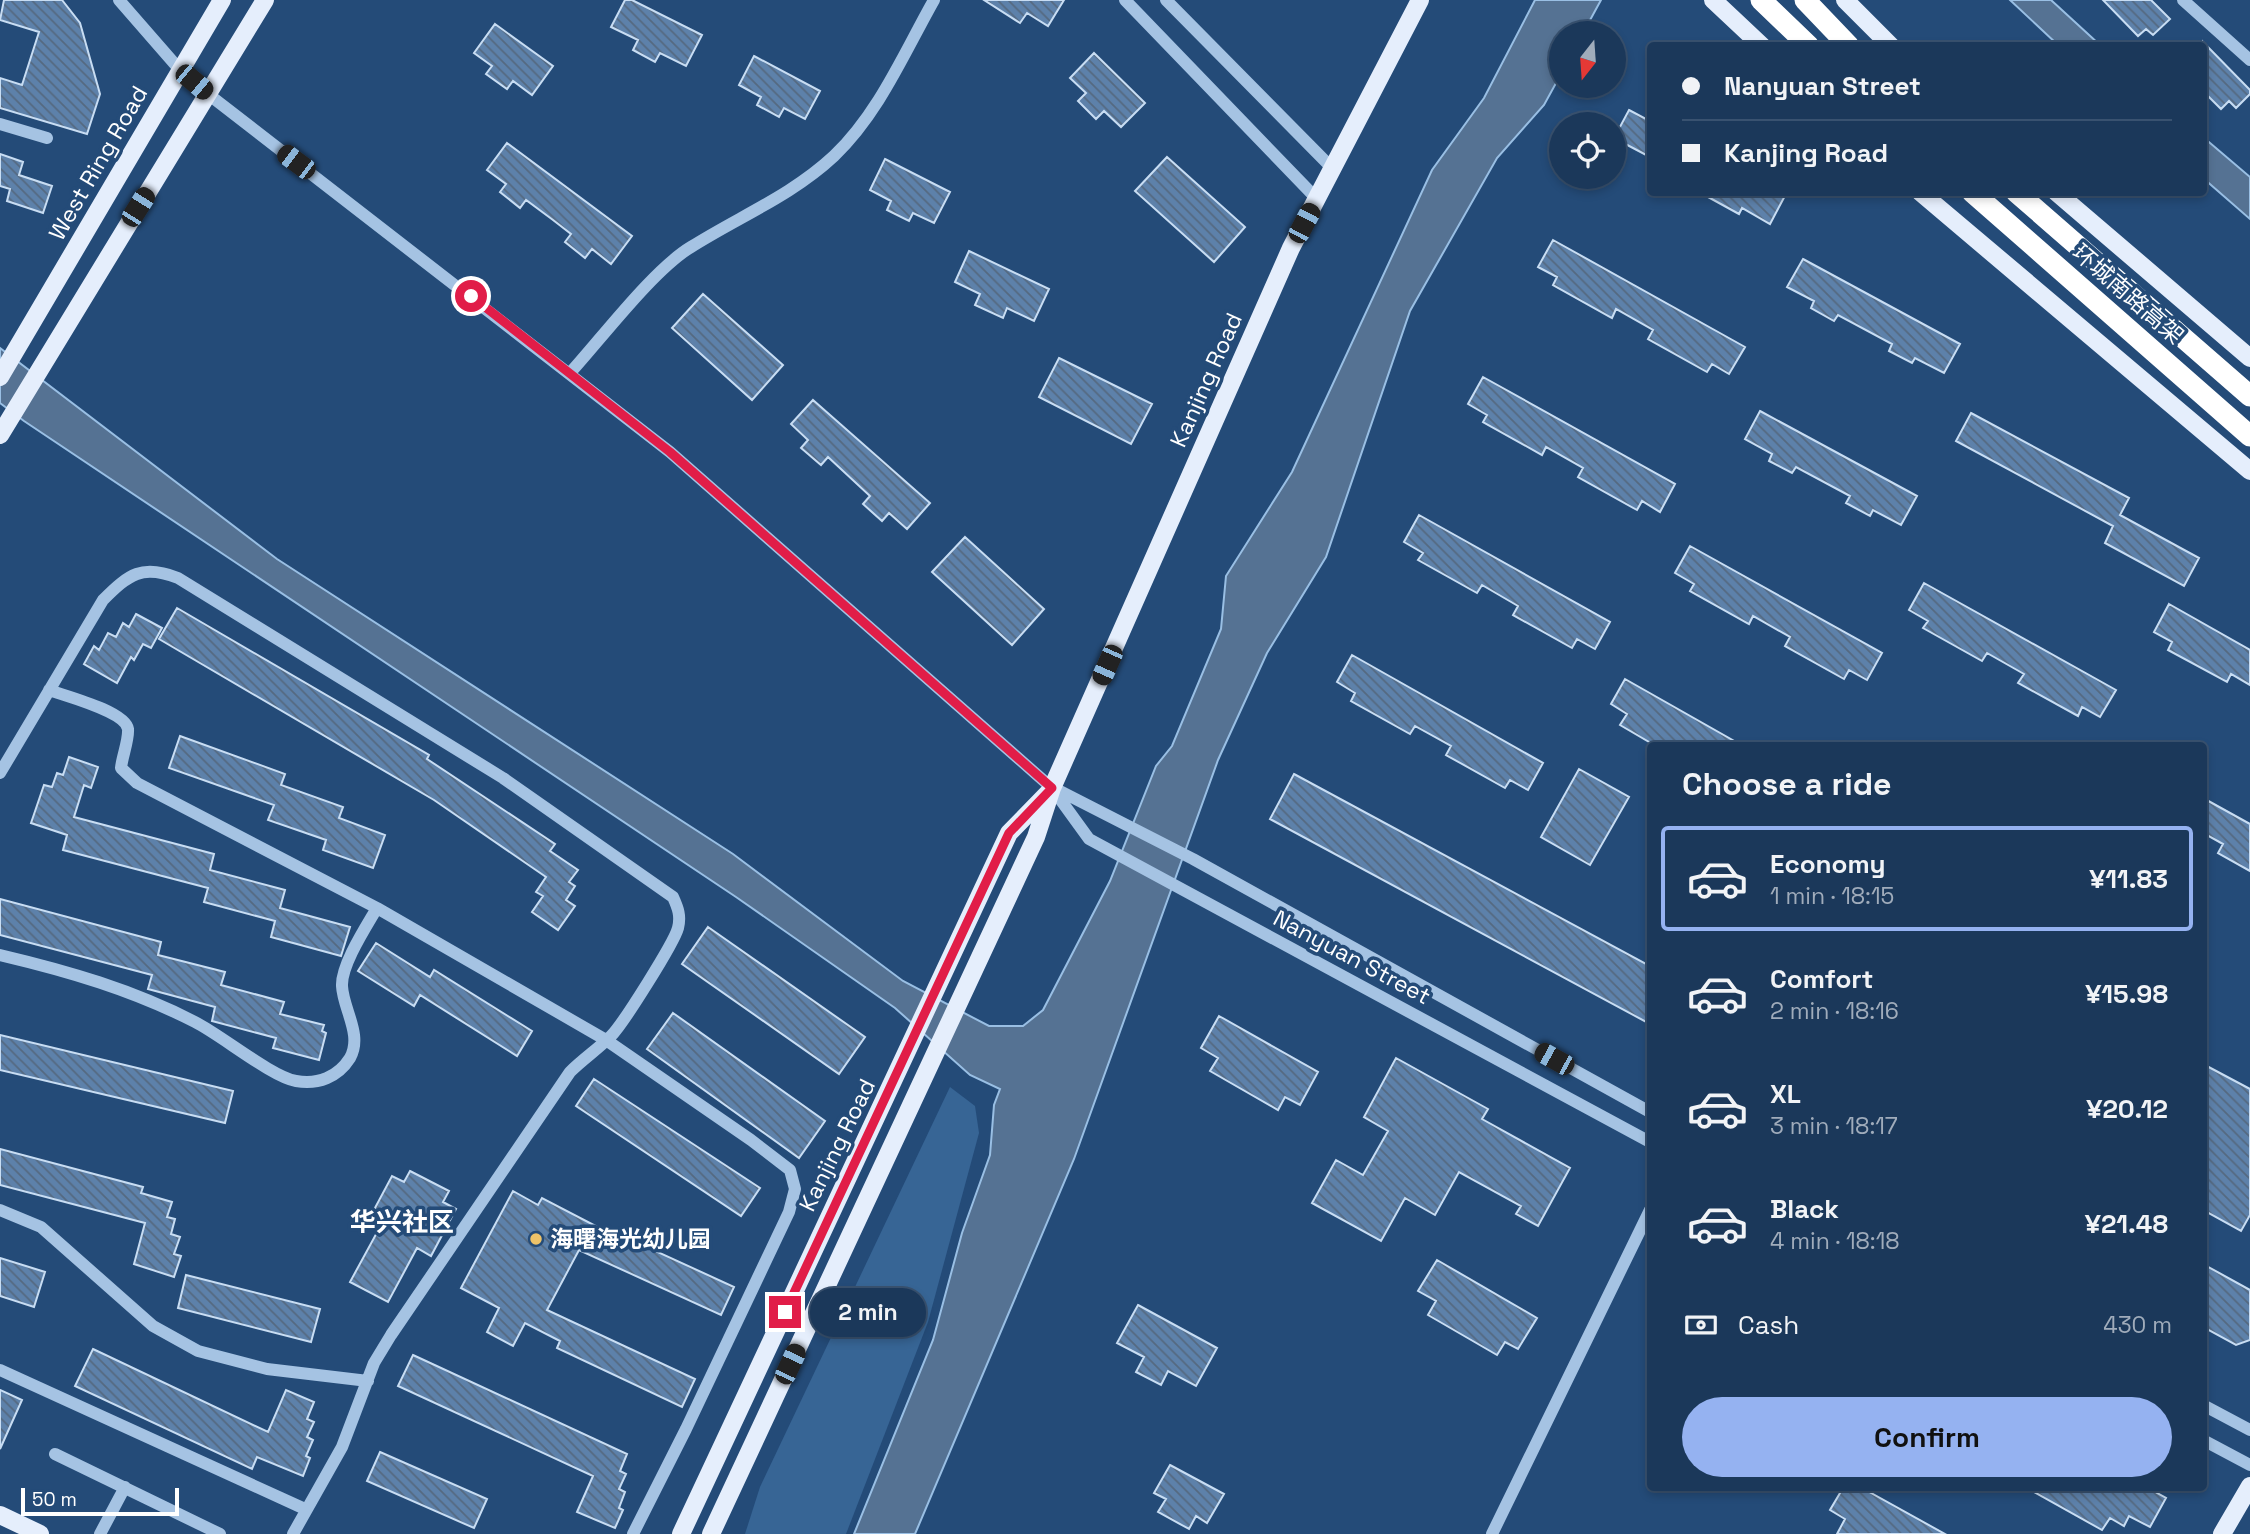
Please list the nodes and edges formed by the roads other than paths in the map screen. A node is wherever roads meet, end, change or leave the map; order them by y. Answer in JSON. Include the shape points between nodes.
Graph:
{"nodes":[{"id":1,"x":119,"y":0,"type":"edge"},
{"id":2,"x":222,"y":0,"type":"edge"},
{"id":3,"x":265,"y":0,"type":"edge"},
{"id":4,"x":934,"y":0,"type":"edge"},
{"id":5,"x":1125,"y":0,"type":"edge"},
{"id":6,"x":1166,"y":0,"type":"edge"},
{"id":7,"x":1420,"y":0,"type":"edge"},
{"id":8,"x":1713,"y":0,"type":"edge"},
{"id":9,"x":1761,"y":0,"type":"edge"},
{"id":10,"x":1805,"y":0,"type":"edge"},
{"id":11,"x":1845,"y":0,"type":"edge"},
{"id":12,"x":2183,"y":0,"type":"edge"},
{"id":13,"x":1758,"y":42,"type":"edge"},
{"id":14,"x":1805,"y":42,"type":"edge"},
{"id":15,"x":1845,"y":42,"type":"edge"},
{"id":16,"x":1887,"y":42,"type":"edge"},
{"id":17,"x":2250,"y":60,"type":"edge"},
{"id":18,"x":180,"y":70,"type":"junction"},
{"id":19,"x":208,"y":94,"type":"junction"},
{"id":20,"x":0,"y":124,"type":"edge"},
{"id":21,"x":47,"y":138,"type":"dead end"},
{"id":22,"x":1332,"y":168,"type":"junction"},
{"id":23,"x":1925,"y":196,"type":"edge"},
{"id":24,"x":1977,"y":196,"type":"edge"},
{"id":25,"x":2021,"y":196,"type":"edge"},
{"id":26,"x":2061,"y":196,"type":"edge"},
{"id":27,"x":1317,"y":199,"type":"junction"},
{"id":28,"x":2250,"y":358,"type":"edge"},
{"id":29,"x":570,"y":373,"type":"junction"},
{"id":30,"x":0,"y":377,"type":"edge"},
{"id":31,"x":2250,"y":396,"type":"edge"},
{"id":32,"x":0,"y":435,"type":"edge"},
{"id":33,"x":2250,"y":436,"type":"edge"},
{"id":34,"x":2250,"y":471,"type":"edge"},
{"id":35,"x":49,"y":690,"type":"junction"},
{"id":36,"x":0,"y":773,"type":"edge"},
{"id":37,"x":1052,"y":788,"type":"junction"},
{"id":38,"x":376,"y":908,"type":"junction"},
{"id":39,"x":0,"y":955,"type":"edge"},
{"id":40,"x":606,"y":1040,"type":"junction"},
{"id":41,"x":1647,"y":1110,"type":"edge"},
{"id":42,"x":1647,"y":1140,"type":"edge"},
{"id":43,"x":0,"y":1210,"type":"edge"},
{"id":44,"x":1647,"y":1216,"type":"edge"},
{"id":45,"x":0,"y":1370,"type":"edge"},
{"id":46,"x":368,"y":1381,"type":"junction"},
{"id":47,"x":2207,"y":1407,"type":"edge"},
{"id":48,"x":2250,"y":1430,"type":"edge"},
{"id":49,"x":2207,"y":1442,"type":"edge"},
{"id":50,"x":55,"y":1454,"type":"dead end"},
{"id":51,"x":2250,"y":1465,"type":"edge"},
{"id":52,"x":2250,"y":1486,"type":"edge"},
{"id":53,"x":125,"y":1487,"type":"junction"},
{"id":54,"x":305,"y":1509,"type":"junction"},
{"id":55,"x":0,"y":1515,"type":"edge"},
{"id":56,"x":40,"y":1534,"type":"edge"},
{"id":57,"x":100,"y":1534,"type":"edge"},
{"id":58,"x":220,"y":1534,"type":"edge"},
{"id":59,"x":293,"y":1534,"type":"edge"},
{"id":60,"x":633,"y":1534,"type":"edge"},
{"id":61,"x":681,"y":1534,"type":"edge"},
{"id":62,"x":711,"y":1534,"type":"edge"},
{"id":63,"x":1492,"y":1534,"type":"edge"},
{"id":64,"x":2222,"y":1534,"type":"edge"}],
"edges":[{"from":1,"to":18,"type":"street","name":"Nanyuan Street"},
{"from":2,"to":18,"type":"main road","name":"West Ring Road"},
{"from":3,"to":19,"type":"main road"},
{"from":4,"to":29,"type":"street","via":[[868,118],[835,155],[801,184],[689,248]]},
{"from":5,"to":27,"type":"street"},
{"from":6,"to":22,"type":"street"},
{"from":7,"to":22,"type":"main road","name":"Kanjing Road"},
{"from":8,"to":13,"type":"main road"},
{"from":9,"to":14,"type":"highway"},
{"from":10,"to":15,"type":"highway"},
{"from":11,"to":16,"type":"main road"},
{"from":12,"to":17,"type":"street"},
{"from":18,"to":19,"type":"street","name":"Nanyuan Street"},
{"from":18,"to":30,"type":"main road","name":"West Ring Road"},
{"from":19,"to":29,"type":"street","name":"Nanyuan Street"},
{"from":19,"to":32,"type":"main road"},
{"from":20,"to":21,"type":"street"},
{"from":22,"to":27,"type":"main road","name":"Kanjing Road"},
{"from":23,"to":34,"type":"main road"},
{"from":24,"to":33,"type":"highway","name":"环城南路高架"},
{"from":25,"to":31,"type":"highway","name":"环城南路高架"},
{"from":26,"to":28,"type":"main road"},
{"from":27,"to":37,"type":"main road","name":"Kanjing Road","via":[[1291,248]]},
{"from":29,"to":37,"type":"street","name":"Nanyuan Street","via":[[680,461]]},
{"from":35,"to":36,"type":"street"},
{"from":35,"to":38,"type":"street","via":[[123,720],[128,730],[121,768],[137,783]]},
{"from":35,"to":40,"type":"street","via":[[103,600],[121,582],[143,570],[158,571],[503,778],[673,897],[680,911],[678,929],[668,949]]},
{"from":37,"to":41,"type":"street","name":"Nanyuan Street","via":[[1193,859]]},
{"from":37,"to":42,"type":"street","name":"Nanyuan Street","via":[[1089,839]]},
{"from":37,"to":61,"type":"main road","name":"Kanjing Road","via":[[1009,833]]},
{"from":37,"to":62,"type":"main road","name":"Kanjing Road","via":[[1036,837]]},
{"from":38,"to":39,"type":"street","via":[[342,985],[354,1032],[352,1055],[339,1073],[319,1081],[295,1081],[277,1074],[196,1023],[120,987]]},
{"from":38,"to":40,"type":"street"},
{"from":40,"to":46,"type":"street","via":[[570,1072],[391,1335]]},
{"from":40,"to":60,"type":"street","via":[[790,1170],[795,1189],[783,1224]]},
{"from":43,"to":46,"type":"street","via":[[41,1227],[153,1326],[198,1351],[267,1369]]},
{"from":44,"to":63,"type":"street"},
{"from":45,"to":54,"type":"street"},
{"from":46,"to":54,"type":"street","via":[[342,1447]]},
{"from":47,"to":48,"type":"street"},
{"from":49,"to":51,"type":"street"},
{"from":50,"to":53,"type":"street"},
{"from":52,"to":64,"type":"main road"},
{"from":53,"to":57,"type":"street"},
{"from":53,"to":58,"type":"street"},
{"from":54,"to":59,"type":"street"},
{"from":55,"to":56,"type":"main road"}]}
